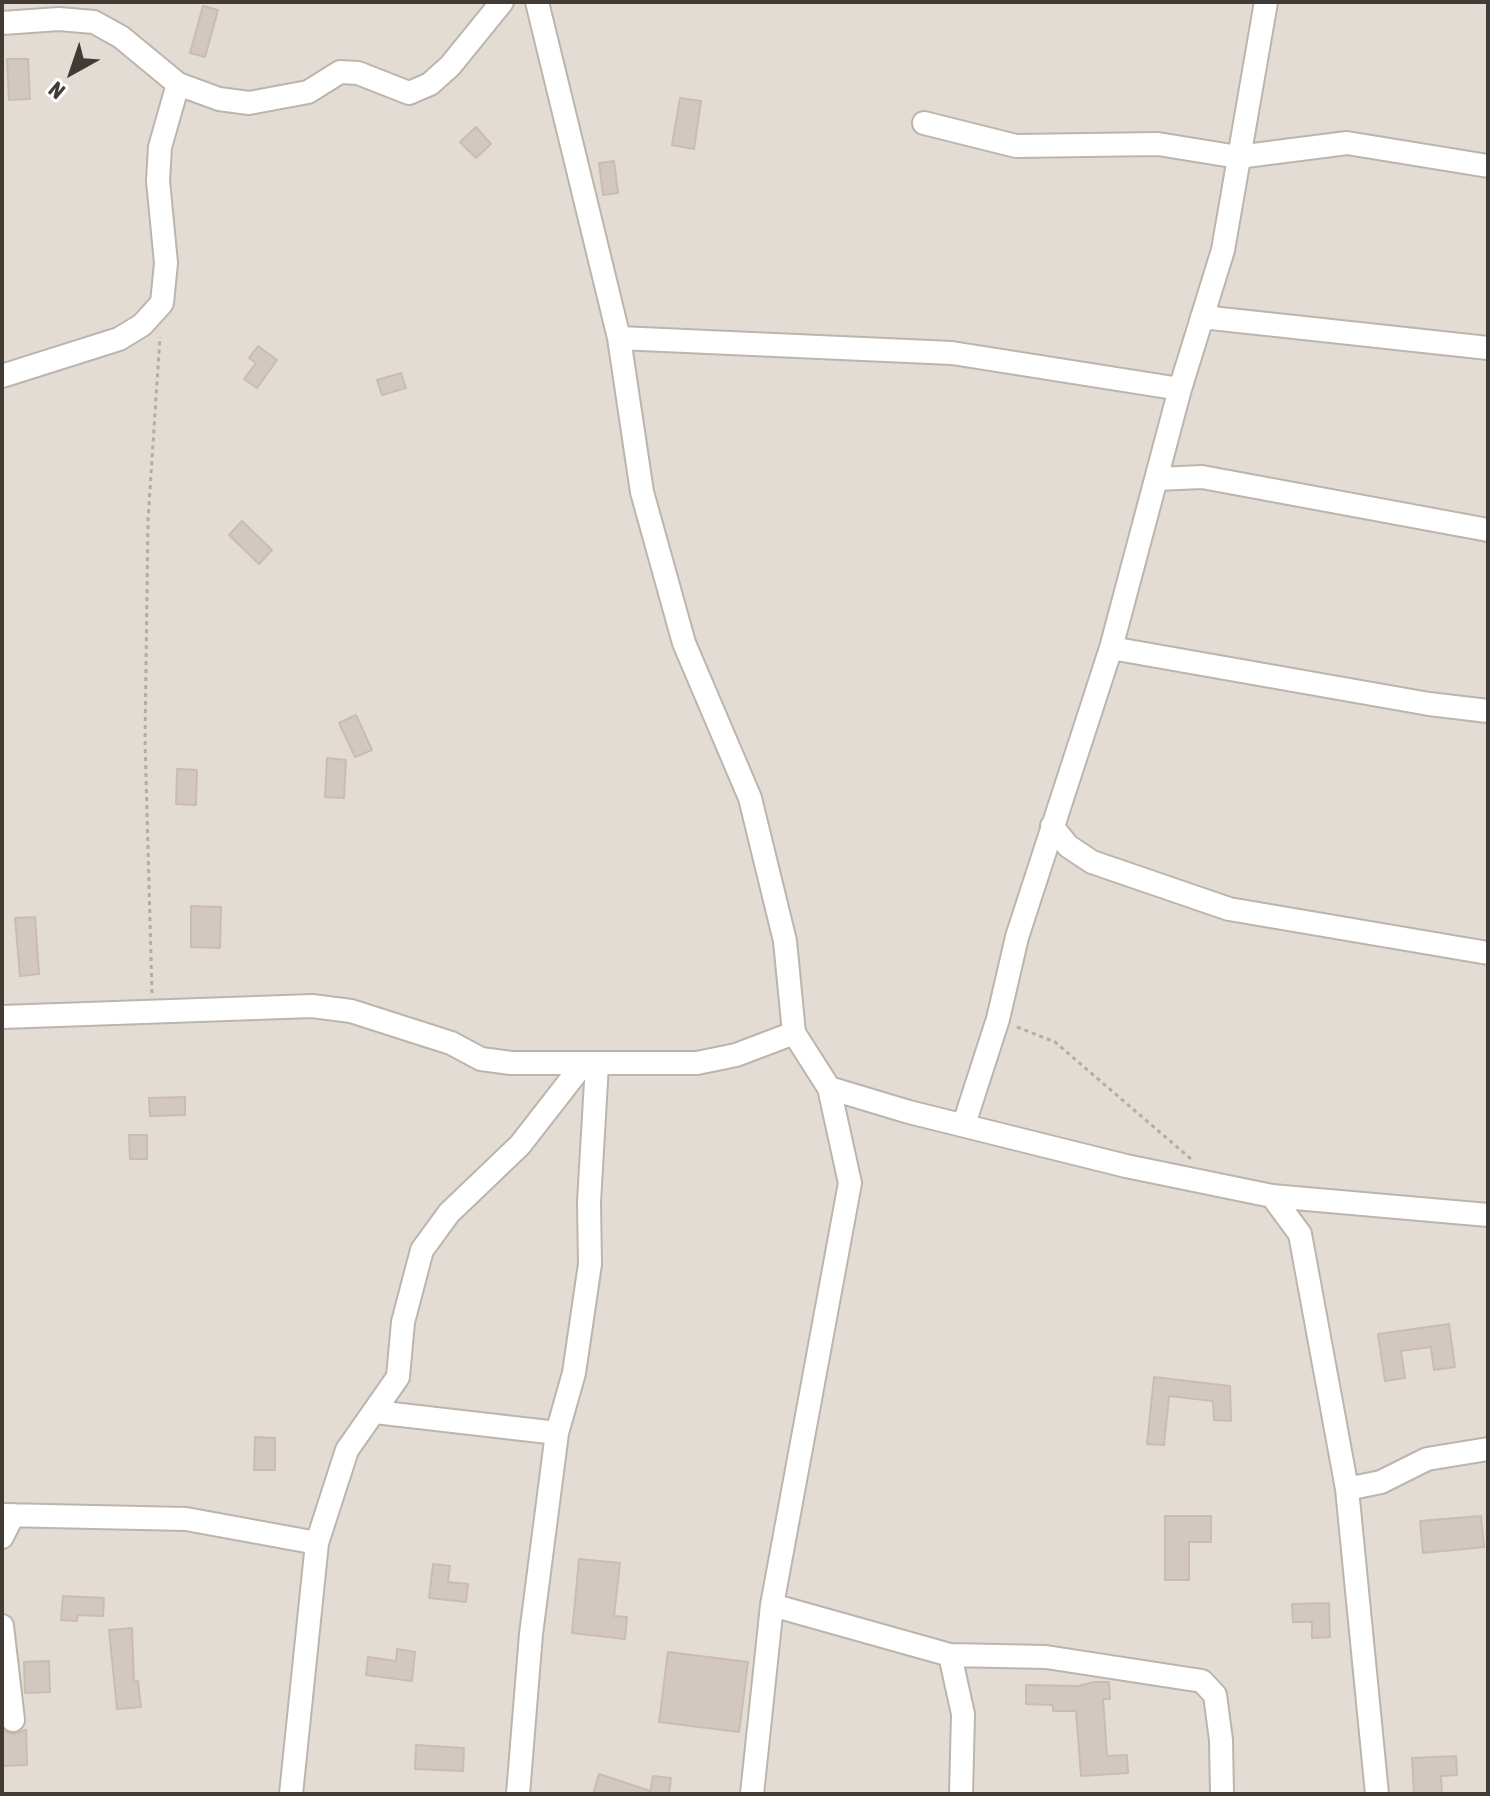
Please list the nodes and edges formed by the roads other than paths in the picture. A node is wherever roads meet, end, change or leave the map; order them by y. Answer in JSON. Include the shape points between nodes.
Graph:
{"nodes":[{"id":1,"x":502,"y":2,"type":"edge"},
{"id":2,"x":537,"y":2,"type":"edge"},
{"id":3,"x":1266,"y":2,"type":"edge"},
{"id":4,"x":2,"y":23,"type":"edge"},
{"id":5,"x":178,"y":84,"type":"junction"},
{"id":6,"x":924,"y":123,"type":"dead end"},
{"id":7,"x":1238,"y":157,"type":"junction"},
{"id":8,"x":1488,"y":166,"type":"edge"},
{"id":9,"x":1202,"y":317,"type":"junction"},
{"id":10,"x":619,"y":338,"type":"junction"},
{"id":11,"x":1488,"y":348,"type":"edge"},
{"id":12,"x":2,"y":376,"type":"edge"},
{"id":13,"x":1180,"y":389,"type":"junction"},
{"id":14,"x":1157,"y":479,"type":"junction"},
{"id":15,"x":1488,"y":530,"type":"edge"},
{"id":16,"x":1111,"y":648,"type":"junction"},
{"id":17,"x":1488,"y":711,"type":"edge"},
{"id":18,"x":1052,"y":826,"type":"junction"},
{"id":19,"x":1488,"y":953,"type":"edge"},
{"id":20,"x":2,"y":1017,"type":"edge"},
{"id":21,"x":794,"y":1033,"type":"junction"},
{"id":22,"x":590,"y":1064,"type":"junction"},
{"id":23,"x":829,"y":1088,"type":"junction"},
{"id":24,"x":964,"y":1124,"type":"junction"},
{"id":25,"x":1272,"y":1196,"type":"junction"},
{"id":26,"x":1488,"y":1215,"type":"edge"},
{"id":27,"x":375,"y":1412,"type":"junction"},
{"id":28,"x":557,"y":1433,"type":"junction"},
{"id":29,"x":1488,"y":1449,"type":"edge"},
{"id":30,"x":1347,"y":1489,"type":"junction"},
{"id":31,"x":7,"y":1515,"type":"edge"},
{"id":32,"x":2,"y":1537,"type":"edge"},
{"id":33,"x":317,"y":1543,"type":"junction"},
{"id":34,"x":772,"y":1605,"type":"junction"},
{"id":35,"x":2,"y":1626,"type":"edge"},
{"id":36,"x":950,"y":1655,"type":"junction"},
{"id":37,"x":13,"y":1720,"type":"dead end"},
{"id":38,"x":291,"y":1794,"type":"edge"},
{"id":39,"x":518,"y":1794,"type":"edge"},
{"id":40,"x":752,"y":1794,"type":"edge"},
{"id":41,"x":961,"y":1794,"type":"edge"},
{"id":42,"x":1222,"y":1794,"type":"edge"},
{"id":43,"x":1377,"y":1794,"type":"edge"}],
"edges":[{"from":1,"to":5,"type":"street","via":[[450,66],[430,84],[409,93],[358,73],[340,72],[308,92],[249,103]]},
{"from":2,"to":10,"type":"street"},
{"from":3,"to":7,"type":"street"},
{"from":4,"to":5,"type":"street","via":[[94,22]]},
{"from":5,"to":12,"type":"street","via":[[160,147],[166,263],[162,303],[142,325],[119,339]]},
{"from":6,"to":7,"type":"street","via":[[1016,146],[1158,144]]},
{"from":7,"to":8,"type":"street","via":[[1347,143]]},
{"from":7,"to":9,"type":"street","via":[[1223,250]]},
{"from":9,"to":11,"type":"street"},
{"from":9,"to":13,"type":"street"},
{"from":10,"to":13,"type":"street","via":[[952,353]]},
{"from":10,"to":21,"type":"street","via":[[642,492],[684,643],[750,798],[785,941]]},
{"from":13,"to":14,"type":"street"},
{"from":14,"to":15,"type":"street","via":[[1202,477]]},
{"from":14,"to":16,"type":"street"},
{"from":16,"to":17,"type":"street"},
{"from":16,"to":18,"type":"street"},
{"from":18,"to":19,"type":"street","via":[[1068,846],[1092,862],[1215,905]]},
{"from":18,"to":24,"type":"street"},
{"from":20,"to":22,"type":"street","via":[[312,1006],[351,1011],[451,1043],[481,1059]]},
{"from":21,"to":22,"type":"street","via":[[697,1063]]},
{"from":21,"to":23,"type":"street"},
{"from":22,"to":27,"type":"street","via":[[520,1145],[449,1213],[422,1250],[403,1322],[398,1377]]},
{"from":22,"to":28,"type":"street","via":[[590,1264],[574,1373]]},
{"from":23,"to":24,"type":"street"},
{"from":23,"to":34,"type":"street","via":[[850,1183]]},
{"from":24,"to":25,"type":"street","via":[[1126,1166]]},
{"from":25,"to":26,"type":"street"},
{"from":25,"to":30,"type":"street","via":[[1300,1234]]},
{"from":27,"to":28,"type":"street"},
{"from":27,"to":33,"type":"street","via":[[347,1450]]},
{"from":28,"to":39,"type":"street","via":[[531,1634]]},
{"from":29,"to":30,"type":"street","via":[[1427,1459],[1381,1482]]},
{"from":30,"to":43,"type":"street"},
{"from":31,"to":32,"type":"street"},
{"from":31,"to":33,"type":"street","via":[[186,1519]]},
{"from":33,"to":38,"type":"street"},
{"from":34,"to":36,"type":"street"},
{"from":34,"to":40,"type":"street"},
{"from":35,"to":37,"type":"street"},
{"from":36,"to":41,"type":"street","via":[[963,1714]]},
{"from":36,"to":42,"type":"street","via":[[1046,1657],[1202,1681],[1215,1695]]}]}
